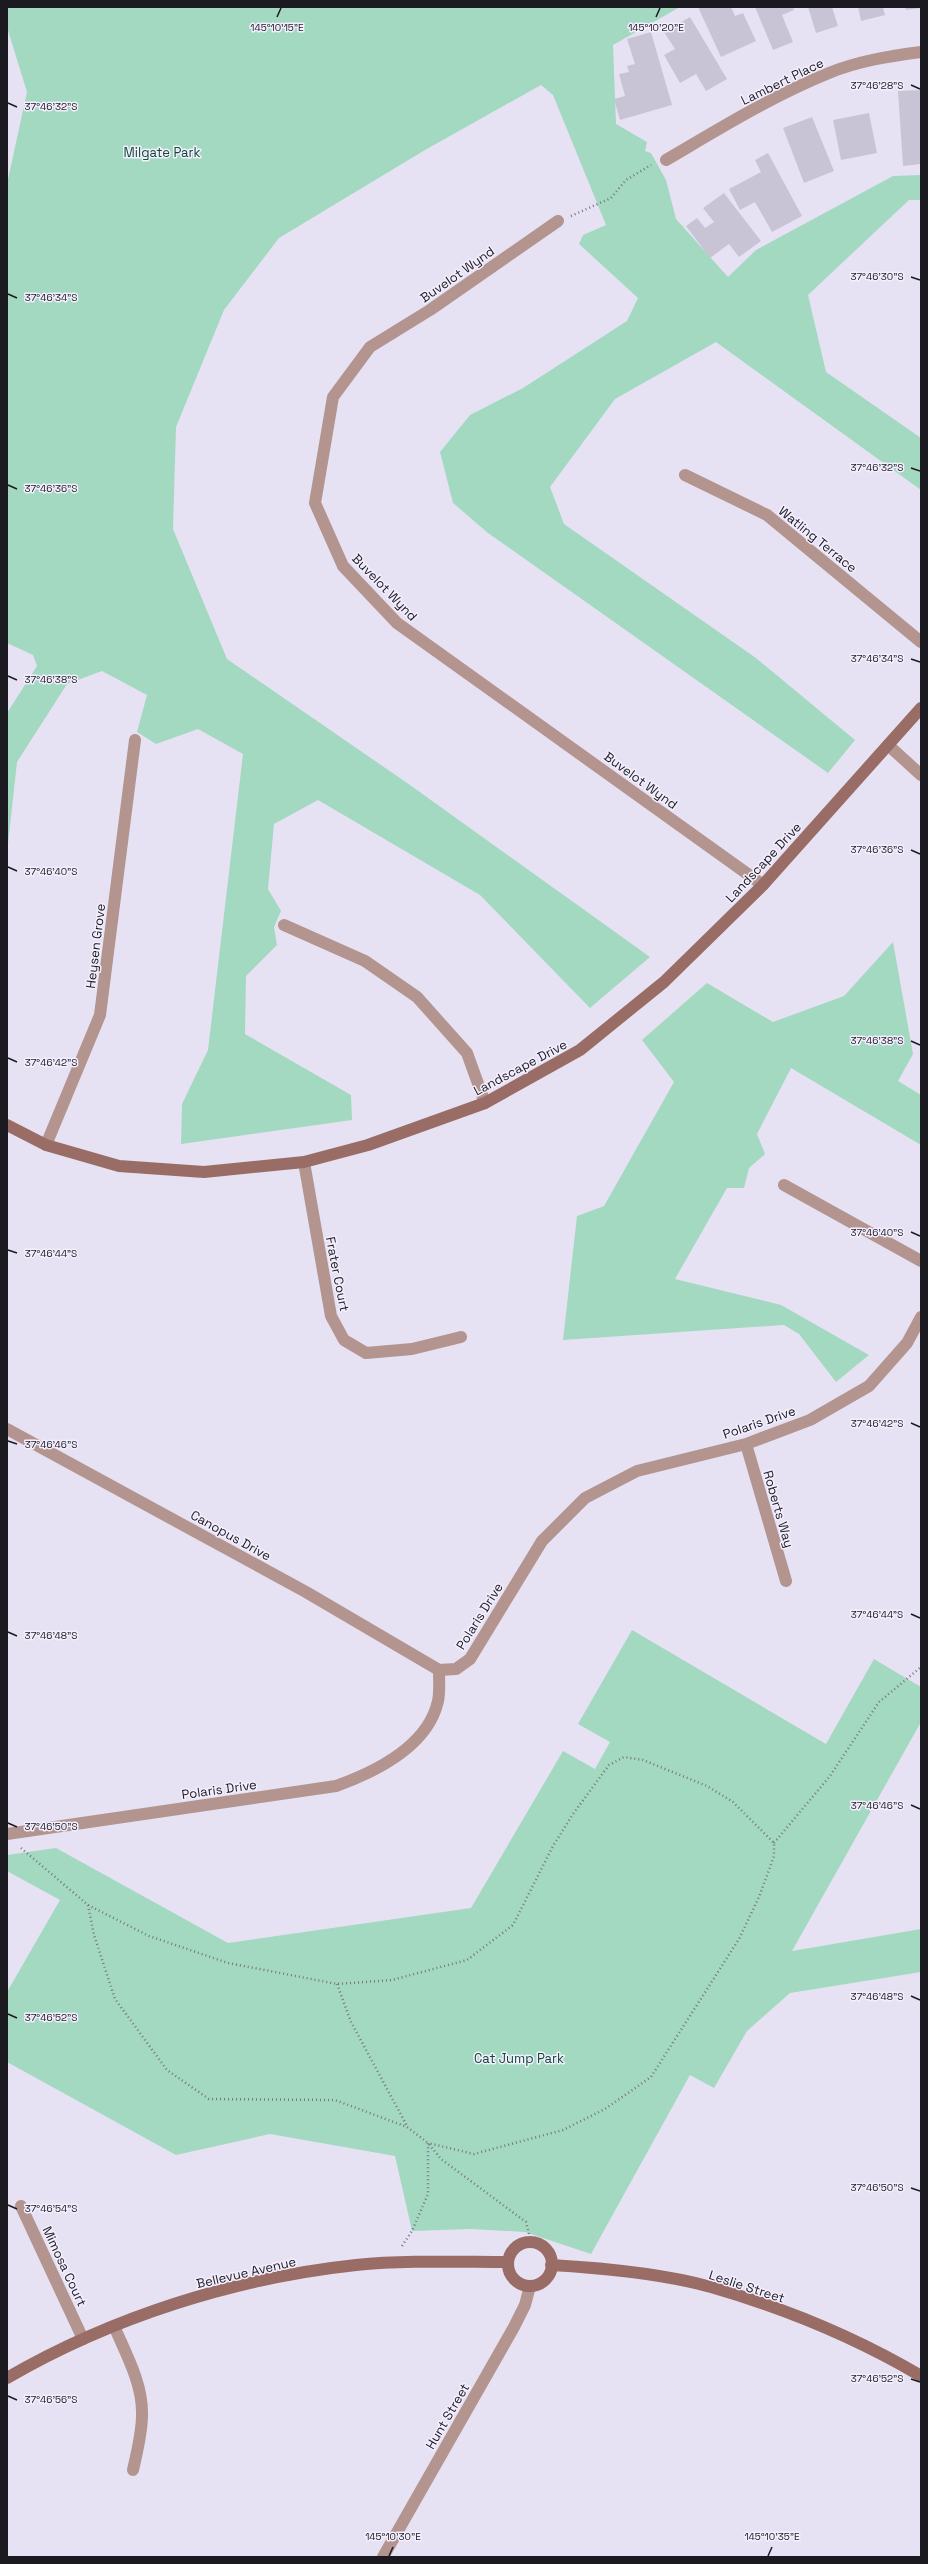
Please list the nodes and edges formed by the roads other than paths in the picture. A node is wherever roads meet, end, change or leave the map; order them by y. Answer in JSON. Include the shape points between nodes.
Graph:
{"nodes":[{"id":1,"x":921,"y":52,"type":"edge"},
{"id":2,"x":666,"y":160,"type":"road end"},
{"id":3,"x":558,"y":221,"type":"road end"},
{"id":4,"x":685,"y":475,"type":"dead end"},
{"id":5,"x":921,"y":642,"type":"edge"},
{"id":6,"x":921,"y":708,"type":"edge"},
{"id":7,"x":135,"y":740,"type":"dead end"},
{"id":8,"x":888,"y":745,"type":"junction"},
{"id":9,"x":921,"y":775,"type":"edge"},
{"id":10,"x":763,"y":885,"type":"junction"},
{"id":11,"x":284,"y":925,"type":"dead end"},
{"id":12,"x":485,"y":1103,"type":"junction"},
{"id":13,"x":7,"y":1125,"type":"edge"},
{"id":14,"x":46,"y":1145,"type":"junction"},
{"id":15,"x":304,"y":1162,"type":"junction"},
{"id":16,"x":784,"y":1185,"type":"dead end"},
{"id":17,"x":921,"y":1261,"type":"edge"},
{"id":18,"x":921,"y":1317,"type":"edge"},
{"id":19,"x":461,"y":1337,"type":"dead end"},
{"id":20,"x":7,"y":1429,"type":"edge"},
{"id":21,"x":746,"y":1444,"type":"junction"},
{"id":22,"x":786,"y":1581,"type":"dead end"},
{"id":23,"x":439,"y":1670,"type":"junction"},
{"id":24,"x":7,"y":1834,"type":"edge"},
{"id":25,"x":21,"y":2206,"type":"dead end"},
{"id":26,"x":508,"y":2262,"type":"junction"},
{"id":27,"x":551,"y":2265,"type":"junction"},
{"id":28,"x":530,"y":2286,"type":"junction"},
{"id":29,"x":114,"y":2326,"type":"junction"},
{"id":30,"x":83,"y":2339,"type":"junction"},
{"id":31,"x":921,"y":2376,"type":"edge"},
{"id":32,"x":7,"y":2378,"type":"edge"},
{"id":33,"x":133,"y":2470,"type":"dead end"},
{"id":34,"x":383,"y":2557,"type":"edge"}],
"edges":[{"from":1,"to":2,"type":"street","name":"Lambert Place","via":[[884,57],[830,72],[774,97]]},
{"from":3,"to":10,"type":"street","name":"Buvelot Wynd","via":[[430,310],[370,347],[333,397],[315,503],[342,566],[397,623]]},
{"from":4,"to":5,"type":"street","name":"Watling Terrace","via":[[767,515]]},
{"from":6,"to":8,"type":"street","name":"Landscape Drive"},
{"from":7,"to":14,"type":"street","name":"Heysen Grove","via":[[100,1015]]},
{"from":8,"to":9,"type":"street"},
{"from":8,"to":10,"type":"street","name":"Landscape Drive"},
{"from":10,"to":12,"type":"street","name":"Landscape Drive","via":[[664,982],[580,1050]]},
{"from":11,"to":12,"type":"street","via":[[365,961],[417,997],[467,1053]]},
{"from":12,"to":15,"type":"street","name":"Landscape Drive","via":[[368,1145]]},
{"from":13,"to":14,"type":"street","name":"Landscape Drive"},
{"from":14,"to":15,"type":"street","name":"Landscape Drive","via":[[119,1166],[204,1172]]},
{"from":15,"to":19,"type":"street","name":"Frater Court","via":[[331,1316],[344,1340],[366,1353],[412,1349]]},
{"from":16,"to":17,"type":"street"},
{"from":18,"to":21,"type":"street","name":"Polaris Drive","via":[[907,1343],[869,1386],[810,1420]]},
{"from":20,"to":23,"type":"street","name":"Canopus Drive","via":[[306,1592]]},
{"from":21,"to":22,"type":"street","name":"Roberts Way"},
{"from":21,"to":23,"type":"street","name":"Polaris Drive","via":[[637,1471],[585,1498],[542,1541],[470,1659],[456,1669]]},
{"from":23,"to":24,"type":"street","name":"Polaris Drive","via":[[438,1702],[424,1731],[397,1755],[366,1776],[336,1786]]},
{"from":25,"to":30,"type":"street","name":"Mimosa Court"},
{"from":26,"to":27,"type":"street","via":[[515,2247],[531,2242],[540,2244],[546,2250]]},
{"from":26,"to":28,"type":"street","via":[[509,2271],[514,2279]]},
{"from":26,"to":29,"type":"street","name":"Bellevue Avenue","via":[[392,2262],[356,2265],[261,2281],[197,2297]]},
{"from":27,"to":28,"type":"street","via":[[544,2280]]},
{"from":27,"to":31,"type":"street","name":"Leslie Street","via":[[599,2268],[710,2287],[834,2331]]},
{"from":28,"to":34,"type":"street","name":"Hunt Street","via":[[525,2305],[514,2327]]},
{"from":29,"to":30,"type":"street","name":"Bellevue Avenue"},
{"from":29,"to":33,"type":"street","via":[[135,2377],[142,2403],[141,2426]]},
{"from":30,"to":32,"type":"street","name":"Bellevue Avenue"}]}
